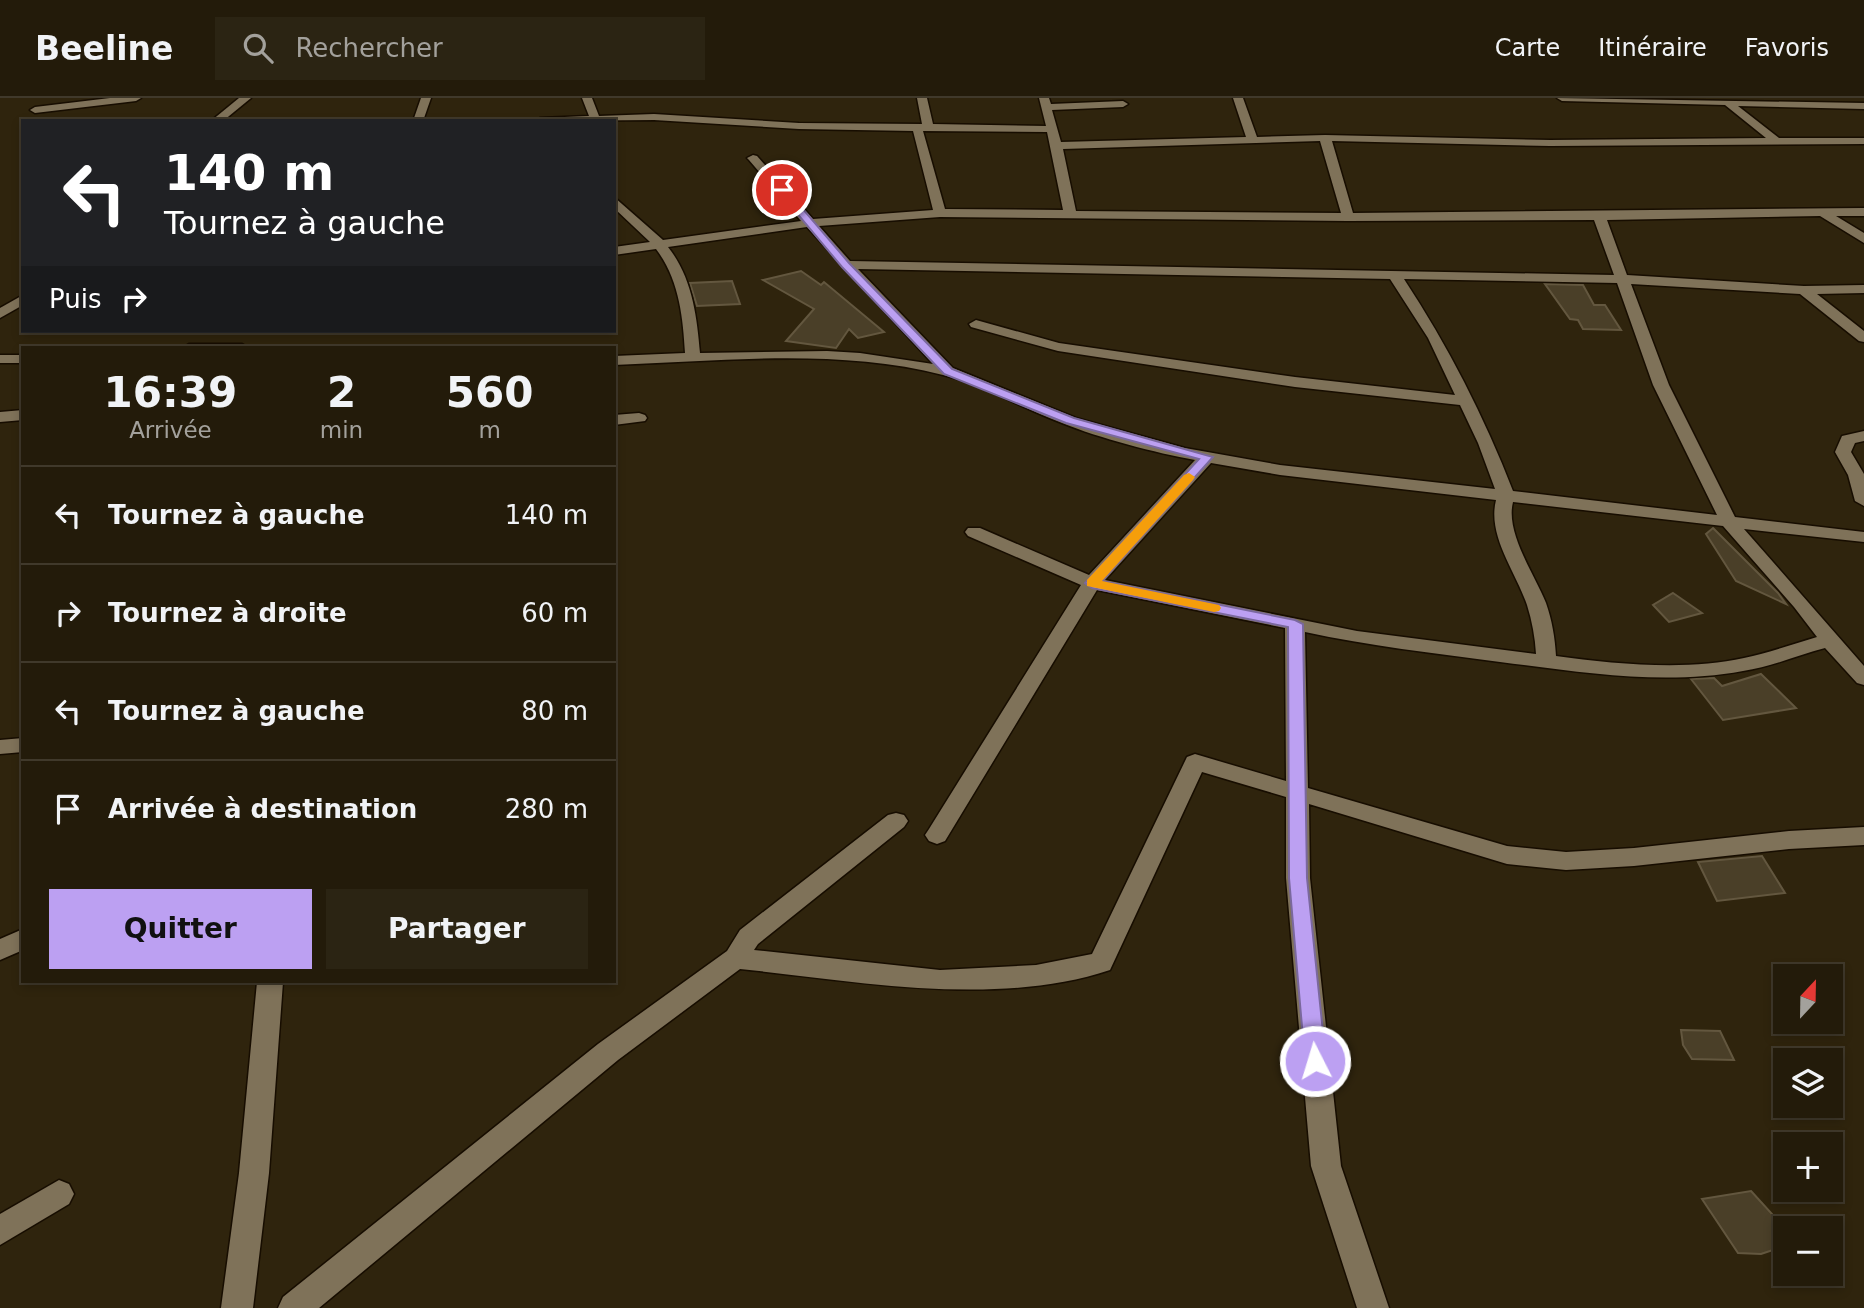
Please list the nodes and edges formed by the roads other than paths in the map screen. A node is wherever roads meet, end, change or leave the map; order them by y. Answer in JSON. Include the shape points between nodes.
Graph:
{"nodes":[{"id":1,"x":29,"y":98,"type":"edge"},
{"id":2,"x":136,"y":98,"type":"edge"},
{"id":3,"x":246,"y":98,"type":"edge"},
{"id":4,"x":426,"y":98,"type":"edge"},
{"id":5,"x":587,"y":98,"type":"edge"},
{"id":6,"x":922,"y":98,"type":"edge"},
{"id":7,"x":1238,"y":98,"type":"edge"},
{"id":8,"x":1562,"y":98,"type":"edge"},
{"id":9,"x":1656,"y":99,"type":"edge"},
{"id":10,"x":1045,"y":102,"type":"edge"},
{"id":11,"x":1727,"y":102,"type":"junction"},
{"id":12,"x":1123,"y":104,"type":"dead end"},
{"id":13,"x":1864,"y":107,"type":"edge"},
{"id":14,"x":35,"y":110,"type":"junction"},
{"id":15,"x":39,"y":119,"type":"edge"},
{"id":16,"x":219,"y":119,"type":"edge"},
{"id":17,"x":419,"y":119,"type":"edge"},
{"id":18,"x":595,"y":119,"type":"joint"},
{"id":19,"x":922,"y":127,"type":"junction"},
{"id":20,"x":1050,"y":129,"type":"junction"},
{"id":21,"x":1252,"y":138,"type":"junction"},
{"id":22,"x":1325,"y":138,"type":"junction"},
{"id":23,"x":1776,"y":141,"type":"junction"},
{"id":24,"x":1864,"y":141,"type":"edge"},
{"id":25,"x":1055,"y":146,"type":"junction"},
{"id":26,"x":753,"y":158,"type":"dead end"},
{"id":27,"x":616,"y":203,"type":"edge"},
{"id":28,"x":940,"y":212,"type":"junction"},
{"id":29,"x":1864,"y":212,"type":"edge"},
{"id":30,"x":1070,"y":213,"type":"junction"},
{"id":31,"x":1823,"y":213,"type":"junction"},
{"id":32,"x":1599,"y":216,"type":"junction"},
{"id":33,"x":1348,"y":217,"type":"junction"},
{"id":34,"x":811,"y":223,"type":"junction"},
{"id":35,"x":1864,"y":239,"type":"edge"},
{"id":36,"x":660,"y":245,"type":"junction"},
{"id":37,"x":616,"y":251,"type":"edge"},
{"id":38,"x":846,"y":265,"type":"junction"},
{"id":39,"x":1394,"y":274,"type":"junction"},
{"id":40,"x":1621,"y":279,"type":"junction"},
{"id":41,"x":1864,"y":289,"type":"edge"},
{"id":42,"x":1804,"y":290,"type":"junction"},
{"id":43,"x":976,"y":324,"type":"dead end"},
{"id":44,"x":1864,"y":338,"type":"edge"},
{"id":45,"x":693,"y":357,"type":"junction"},
{"id":46,"x":0,"y":359,"type":"edge"},
{"id":47,"x":21,"y":359,"type":"edge"},
{"id":48,"x":616,"y":361,"type":"edge"},
{"id":49,"x":948,"y":371,"type":"junction"},
{"id":50,"x":1465,"y":401,"type":"junction"},
{"id":51,"x":21,"y":415,"type":"edge"},
{"id":52,"x":0,"y":417,"type":"edge"},
{"id":53,"x":639,"y":418,"type":"dead end"},
{"id":54,"x":616,"y":419,"type":"edge"},
{"id":55,"x":1864,"y":436,"type":"edge"},
{"id":56,"x":1207,"y":457,"type":"junction"},
{"id":57,"x":1506,"y":497,"type":"junction"},
{"id":58,"x":1864,"y":501,"type":"edge"},
{"id":59,"x":1730,"y":524,"type":"junction"},
{"id":60,"x":974,"y":532,"type":"dead end"},
{"id":61,"x":1864,"y":537,"type":"edge"},
{"id":62,"x":1092,"y":583,"type":"junction"},
{"id":63,"x":1295,"y":624,"type":"junction"},
{"id":64,"x":1829,"y":640,"type":"junction"},
{"id":65,"x":1546,"y":662,"type":"junction"},
{"id":66,"x":1864,"y":678,"type":"edge"},
{"id":67,"x":21,"y":745,"type":"edge"},
{"id":68,"x":0,"y":747,"type":"edge"},
{"id":69,"x":1296,"y":793,"type":"junction"},
{"id":70,"x":896,"y":821,"type":"dead end"},
{"id":71,"x":937,"y":835,"type":"dead end"},
{"id":72,"x":1864,"y":836,"type":"edge"},
{"id":73,"x":21,"y":940,"type":"edge"},
{"id":74,"x":0,"y":950,"type":"edge"},
{"id":75,"x":736,"y":958,"type":"junction"},
{"id":76,"x":270,"y":983,"type":"edge"},
{"id":77,"x":59,"y":1194,"type":"dead end"},
{"id":78,"x":0,"y":1231,"type":"edge"},
{"id":79,"x":237,"y":1308,"type":"edge"},
{"id":80,"x":294,"y":1308,"type":"edge"},
{"id":81,"x":1373,"y":1308,"type":"edge"}],
"edges":[{"from":1,"to":14,"type":"street"},
{"from":2,"to":14,"type":"street"},
{"from":3,"to":16,"type":"street"},
{"from":4,"to":17,"type":"street"},
{"from":5,"to":18,"type":"street"},
{"from":6,"to":19,"type":"street"},
{"from":7,"to":21,"type":"street"},
{"from":8,"to":9,"type":"street"},
{"from":9,"to":11,"type":"street"},
{"from":10,"to":12,"type":"street"},
{"from":10,"to":20,"type":"street"},
{"from":11,"to":13,"type":"street"},
{"from":11,"to":23,"type":"street"},
{"from":14,"to":15,"type":"street"},
{"from":18,"to":19,"type":"street"},
{"from":19,"to":20,"type":"street"},
{"from":19,"to":28,"type":"street"},
{"from":20,"to":25,"type":"street"},
{"from":21,"to":22,"type":"street"},
{"from":21,"to":25,"type":"street"},
{"from":22,"to":23,"type":"street","via":[[1550,143]]},
{"from":22,"to":33,"type":"street"},
{"from":23,"to":24,"type":"street"},
{"from":25,"to":30,"type":"street"},
{"from":26,"to":34,"type":"street"},
{"from":27,"to":36,"type":"street"},
{"from":28,"to":30,"type":"street"},
{"from":28,"to":34,"type":"street"},
{"from":29,"to":31,"type":"street"},
{"from":30,"to":33,"type":"street"},
{"from":31,"to":32,"type":"street"},
{"from":31,"to":35,"type":"street"},
{"from":32,"to":33,"type":"street"},
{"from":32,"to":40,"type":"street"},
{"from":34,"to":36,"type":"street"},
{"from":34,"to":38,"type":"street"},
{"from":36,"to":37,"type":"street"},
{"from":36,"to":45,"type":"street","via":[[681,284],[690,317]]},
{"from":38,"to":39,"type":"street"},
{"from":38,"to":49,"type":"street"},
{"from":39,"to":40,"type":"street"},
{"from":39,"to":50,"type":"street","via":[[1435,338]]},
{"from":40,"to":42,"type":"street"},
{"from":40,"to":59,"type":"street","via":[[1661,386]]},
{"from":41,"to":42,"type":"street"},
{"from":42,"to":44,"type":"street"},
{"from":43,"to":50,"type":"street","via":[[1058,347],[1295,382]]},
{"from":45,"to":48,"type":"street"},
{"from":45,"to":49,"type":"street","via":[[838,355]]},
{"from":46,"to":47,"type":"street"},
{"from":49,"to":56,"type":"street","via":[[1070,421]]},
{"from":50,"to":57,"type":"street"},
{"from":51,"to":52,"type":"street"},
{"from":53,"to":54,"type":"street"},
{"from":55,"to":58,"type":"street","via":[[1848,439],[1843,452]]},
{"from":56,"to":57,"type":"street"},
{"from":56,"to":62,"type":"street"},
{"from":57,"to":59,"type":"street"},
{"from":57,"to":65,"type":"street","via":[[1505,527],[1517,566],[1536,603]]},
{"from":59,"to":61,"type":"street"},
{"from":59,"to":64,"type":"street"},
{"from":60,"to":62,"type":"street"},
{"from":62,"to":63,"type":"street"},
{"from":62,"to":71,"type":"street"},
{"from":63,"to":65,"type":"street","via":[[1357,637]]},
{"from":63,"to":69,"type":"street"},
{"from":64,"to":65,"type":"street","via":[[1743,665],[1684,670],[1604,669]]},
{"from":64,"to":66,"type":"street"},
{"from":67,"to":68,"type":"street"},
{"from":69,"to":72,"type":"street","via":[[1507,855],[1566,861]]},
{"from":69,"to":75,"type":"street","via":[[1195,762],[1101,964],[1036,975],[940,980]]},
{"from":69,"to":81,"type":"street","via":[[1298,878],[1326,1166]]},
{"from":70,"to":75,"type":"street","via":[[749,937]]},
{"from":73,"to":74,"type":"street"},
{"from":75,"to":80,"type":"street","via":[[608,1052]]},
{"from":76,"to":79,"type":"street"},
{"from":77,"to":78,"type":"street"}]}
